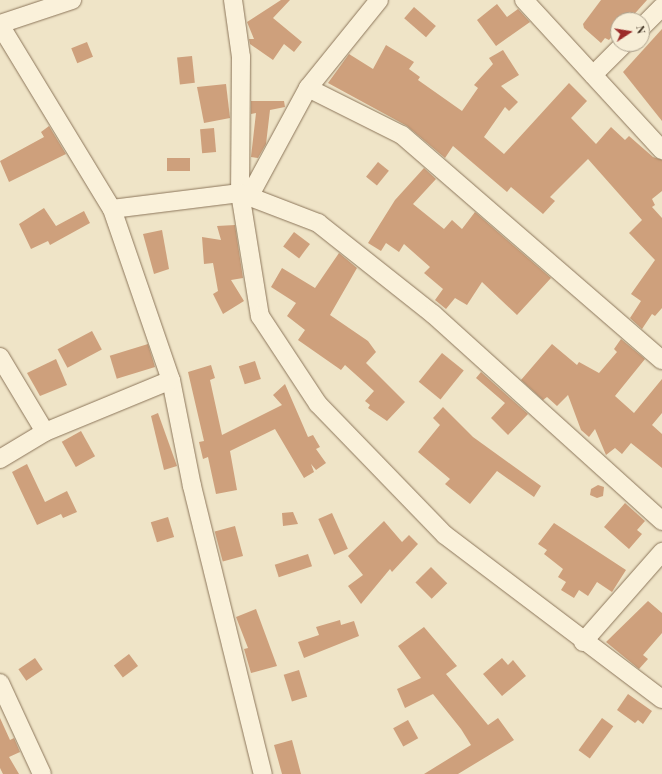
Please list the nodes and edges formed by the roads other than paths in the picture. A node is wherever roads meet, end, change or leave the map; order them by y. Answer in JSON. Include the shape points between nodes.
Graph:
{"nodes":[{"id":1,"x":72,"y":0,"type":"edge"},
{"id":2,"x":233,"y":0,"type":"edge"},
{"id":3,"x":379,"y":0,"type":"edge"},
{"id":4,"x":530,"y":2,"type":"edge"},
{"id":5,"x":662,"y":8,"type":"edge"},
{"id":6,"x":650,"y":19,"type":"edge"},
{"id":7,"x":0,"y":25,"type":"edge"},
{"id":8,"x":616,"y":52,"type":"edge"},
{"id":9,"x":593,"y":75,"type":"junction"},
{"id":10,"x":308,"y":88,"type":"junction"},
{"id":11,"x":662,"y":150,"type":"edge"},
{"id":12,"x":245,"y":195,"type":"junction"},
{"id":13,"x":112,"y":209,"type":"junction"},
{"id":14,"x":0,"y":357,"type":"edge"},
{"id":15,"x":662,"y":360,"type":"edge"},
{"id":16,"x":171,"y":380,"type":"junction"},
{"id":17,"x":45,"y":432,"type":"junction"},
{"id":18,"x":0,"y":459,"type":"edge"},
{"id":19,"x":662,"y":521,"type":"edge"},
{"id":20,"x":662,"y":552,"type":"edge"},
{"id":21,"x":583,"y":642,"type":"junction"},
{"id":22,"x":0,"y":683,"type":"edge"},
{"id":23,"x":662,"y":699,"type":"edge"},
{"id":24,"x":42,"y":774,"type":"edge"},
{"id":25,"x":263,"y":774,"type":"edge"}],
"edges":[{"from":1,"to":7,"type":"street"},
{"from":2,"to":12,"type":"street","via":[[241,58]]},
{"from":3,"to":10,"type":"street"},
{"from":4,"to":9,"type":"street"},
{"from":5,"to":6,"type":"street"},
{"from":7,"to":13,"type":"street"},
{"from":8,"to":9,"type":"street"},
{"from":9,"to":11,"type":"street"},
{"from":10,"to":12,"type":"street"},
{"from":10,"to":15,"type":"street","via":[[402,136]]},
{"from":12,"to":13,"type":"street"},
{"from":12,"to":19,"type":"street","via":[[318,223],[434,314]]},
{"from":12,"to":21,"type":"street","via":[[260,316],[318,404],[445,535]]},
{"from":13,"to":16,"type":"street"},
{"from":14,"to":17,"type":"street"},
{"from":16,"to":17,"type":"street"},
{"from":16,"to":25,"type":"street","via":[[192,486]]},
{"from":17,"to":18,"type":"street"},
{"from":20,"to":21,"type":"street"},
{"from":21,"to":23,"type":"street"},
{"from":22,"to":24,"type":"street"}]}
